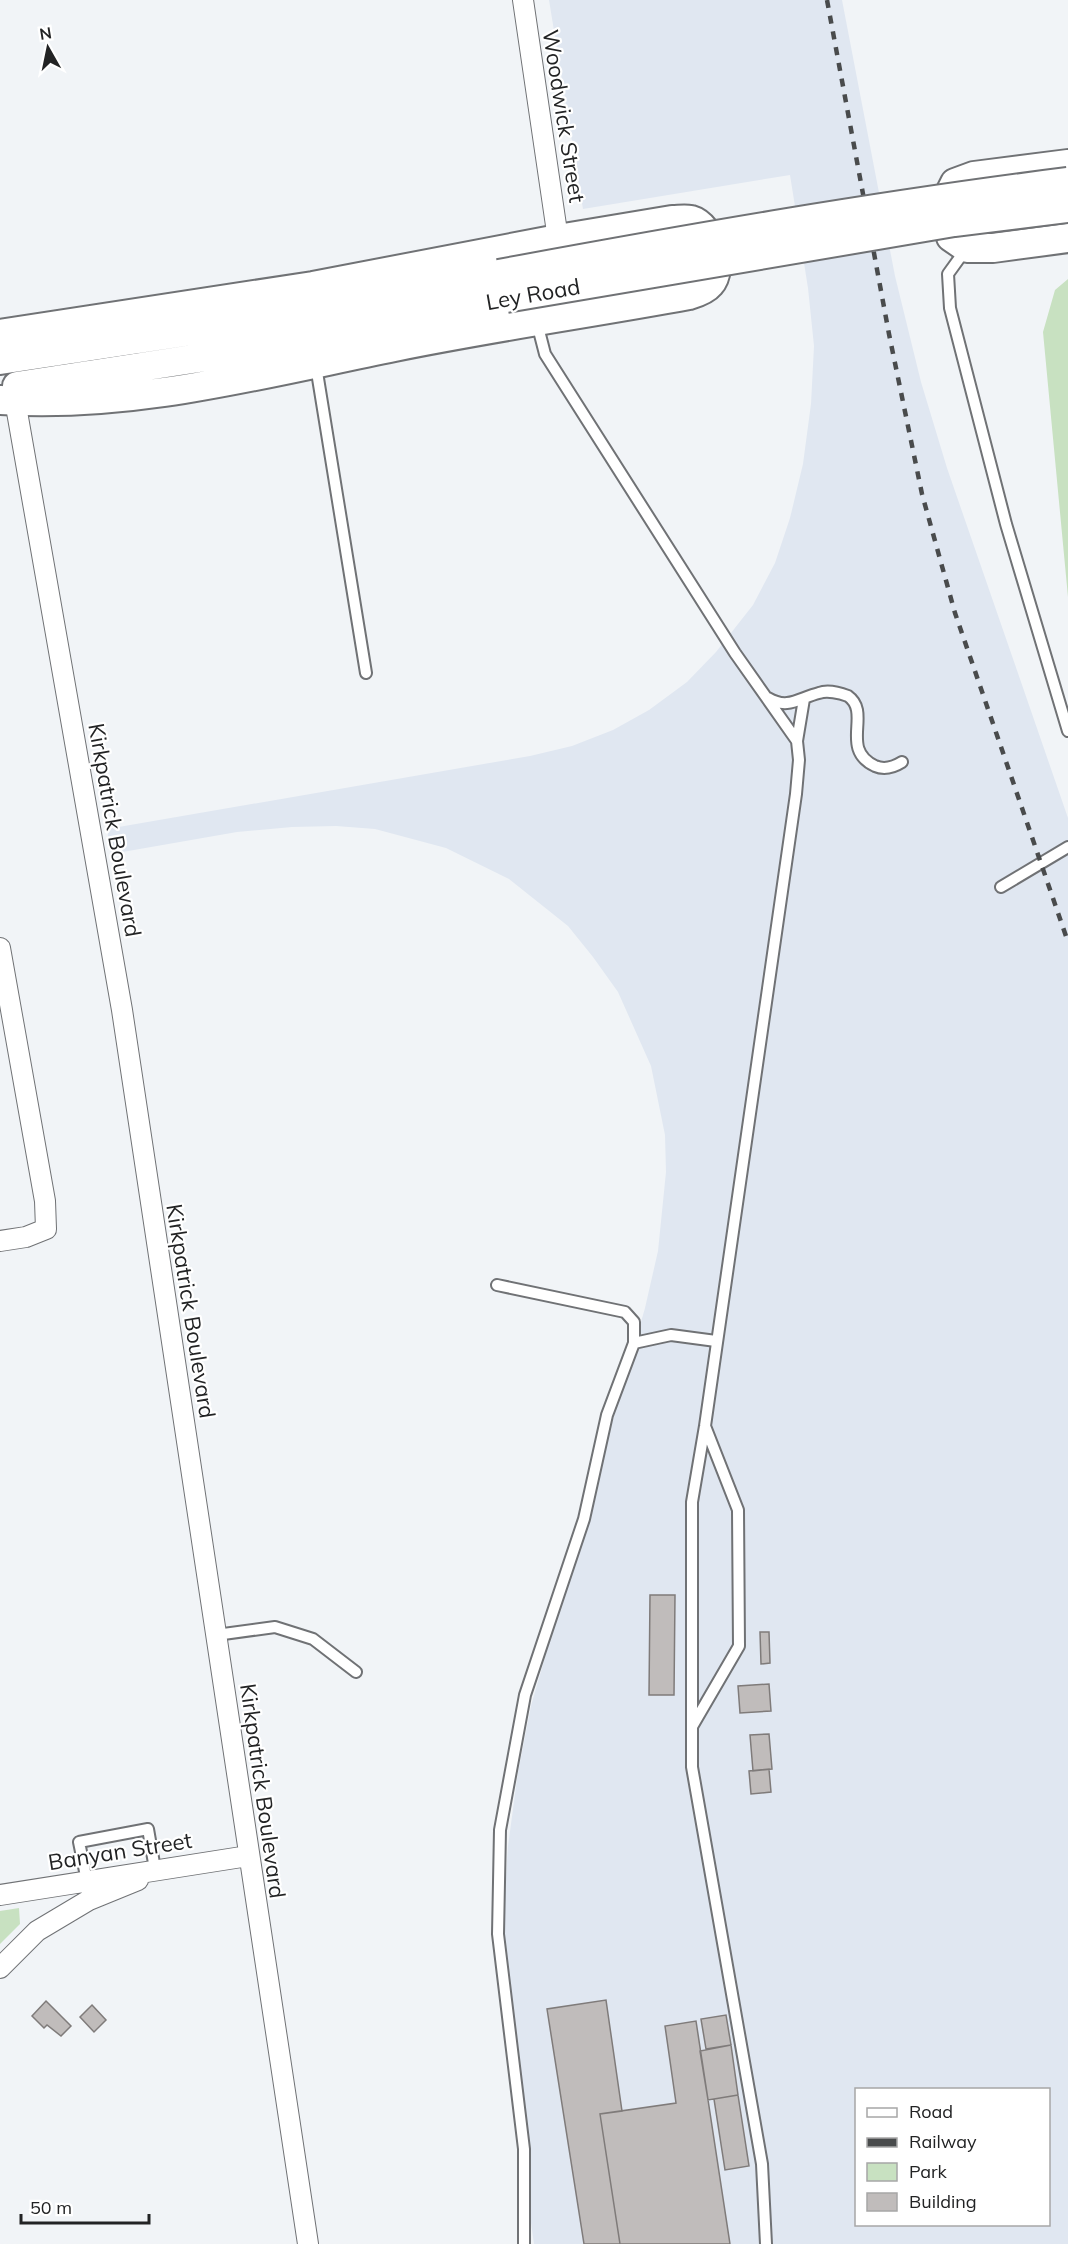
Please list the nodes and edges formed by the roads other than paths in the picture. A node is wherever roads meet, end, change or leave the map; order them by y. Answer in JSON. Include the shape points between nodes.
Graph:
{"nodes":[{"id":1,"x":523,"y":0,"type":"edge"},
{"id":2,"x":1068,"y":164,"type":"edge"},
{"id":3,"x":1068,"y":182,"type":"edge"},
{"id":4,"x":1068,"y":207,"type":"edge"},
{"id":5,"x":1068,"y":238,"type":"edge"},
{"id":6,"x":558,"y":239,"type":"junction"},
{"id":7,"x":967,"y":248,"type":"junction"},
{"id":8,"x":502,"y":286,"type":"junction"},
{"id":9,"x":537,"y":322,"type":"junction"},
{"id":10,"x":0,"y":334,"type":"edge"},
{"id":11,"x":13,"y":358,"type":"edge"},
{"id":12,"x":315,"y":363,"type":"junction"},
{"id":13,"x":7,"y":394,"type":"edge"},
{"id":14,"x":366,"y":674,"type":"dead end"},
{"id":15,"x":765,"y":697,"type":"junction"},
{"id":16,"x":804,"y":699,"type":"junction"},
{"id":17,"x":1068,"y":731,"type":"edge"},
{"id":18,"x":797,"y":741,"type":"junction"},
{"id":19,"x":902,"y":762,"type":"dead end"},
{"id":20,"x":1068,"y":847,"type":"edge"},
{"id":21,"x":1001,"y":887,"type":"dead end"},
{"id":22,"x":0,"y":948,"type":"edge"},
{"id":23,"x":0,"y":1241,"type":"edge"},
{"id":24,"x":497,"y":1285,"type":"dead end"},
{"id":25,"x":716,"y":1341,"type":"junction"},
{"id":26,"x":634,"y":1343,"type":"junction"},
{"id":27,"x":705,"y":1426,"type":"junction"},
{"id":28,"x":216,"y":1635,"type":"junction"},
{"id":29,"x":356,"y":1672,"type":"dead end"},
{"id":30,"x":692,"y":1727,"type":"junction"},
{"id":31,"x":248,"y":1856,"type":"junction"},
{"id":32,"x":164,"y":1868,"type":"junction"},
{"id":33,"x":87,"y":1881,"type":"junction"},
{"id":34,"x":0,"y":1895,"type":"edge"},
{"id":35,"x":0,"y":1968,"type":"edge"},
{"id":36,"x":308,"y":2244,"type":"edge"},
{"id":37,"x":524,"y":2244,"type":"edge"},
{"id":38,"x":766,"y":2244,"type":"edge"}],
"edges":[{"from":1,"to":6,"type":"street","name":"Woodwick Street"},
{"from":2,"to":7,"type":"main road","via":[[974,176],[955,183],[945,215],[951,237]]},
{"from":3,"to":8,"type":"main road","name":"Ley Road","bridge":true,"via":[[777,225]]},
{"from":4,"to":8,"type":"main road","name":"Ley Road","bridge":true},
{"from":5,"to":7,"type":"main road"},
{"from":6,"to":9,"type":"main road","via":[[691,220],[711,239],[715,276],[706,288],[689,295]]},
{"from":6,"to":10,"type":"main road","via":[[313,286]]},
{"from":7,"to":17,"type":"lane","via":[[948,274],[950,308],[1006,524]]},
{"from":8,"to":11,"type":"main road","name":"Ley Road"},
{"from":8,"to":13,"type":"main road","name":"Ley Road","via":[[238,352]]},
{"from":9,"to":12,"type":"main road"},
{"from":9,"to":15,"type":"lane","via":[[545,354]]},
{"from":11,"to":13,"type":"main road","via":[[14,374]]},
{"from":12,"to":13,"type":"main road","via":[[204,386],[100,400]]},
{"from":12,"to":14,"type":"lane"},
{"from":13,"to":28,"type":"street","name":"Kirkpatrick Boulevard","via":[[122,1010]]},
{"from":15,"to":16,"type":"lane","via":[[784,705]]},
{"from":15,"to":18,"type":"lane"},
{"from":16,"to":18,"type":"lane"},
{"from":16,"to":19,"type":"lane","via":[[824,692],[848,696],[856,707],[860,754],[879,768]]},
{"from":18,"to":25,"type":"lane","via":[[796,794]]},
{"from":20,"to":21,"type":"lane"},
{"from":22,"to":23,"type":"street","via":[[45,1201],[46,1229]]},
{"from":24,"to":26,"type":"lane","via":[[625,1312],[634,1322]]},
{"from":25,"to":26,"type":"lane","via":[[671,1335]]},
{"from":25,"to":27,"type":"lane"},
{"from":26,"to":37,"type":"lane","via":[[607,1415],[584,1520],[525,1695],[500,1830],[498,1934],[524,2149]]},
{"from":27,"to":30,"type":"lane","via":[[692,1502]]},
{"from":27,"to":30,"type":"lane","via":[[738,1510],[739,1646]]},
{"from":28,"to":29,"type":"lane","via":[[275,1627],[313,1639]]},
{"from":28,"to":31,"type":"street","name":"Kirkpatrick Boulevard"},
{"from":30,"to":38,"type":"lane","via":[[692,1767],[762,2164]]},
{"from":31,"to":32,"type":"street","name":"Banyan Street"},
{"from":31,"to":36,"type":"street","name":"Kirkpatrick Boulevard"},
{"from":32,"to":33,"type":"street","name":"Banyan Street"},
{"from":32,"to":33,"type":"lane","via":[[148,1829],[80,1842]]},
{"from":32,"to":35,"type":"street","via":[[89,1900],[37,1932]]},
{"from":33,"to":34,"type":"street","name":"Banyan Street"}]}
